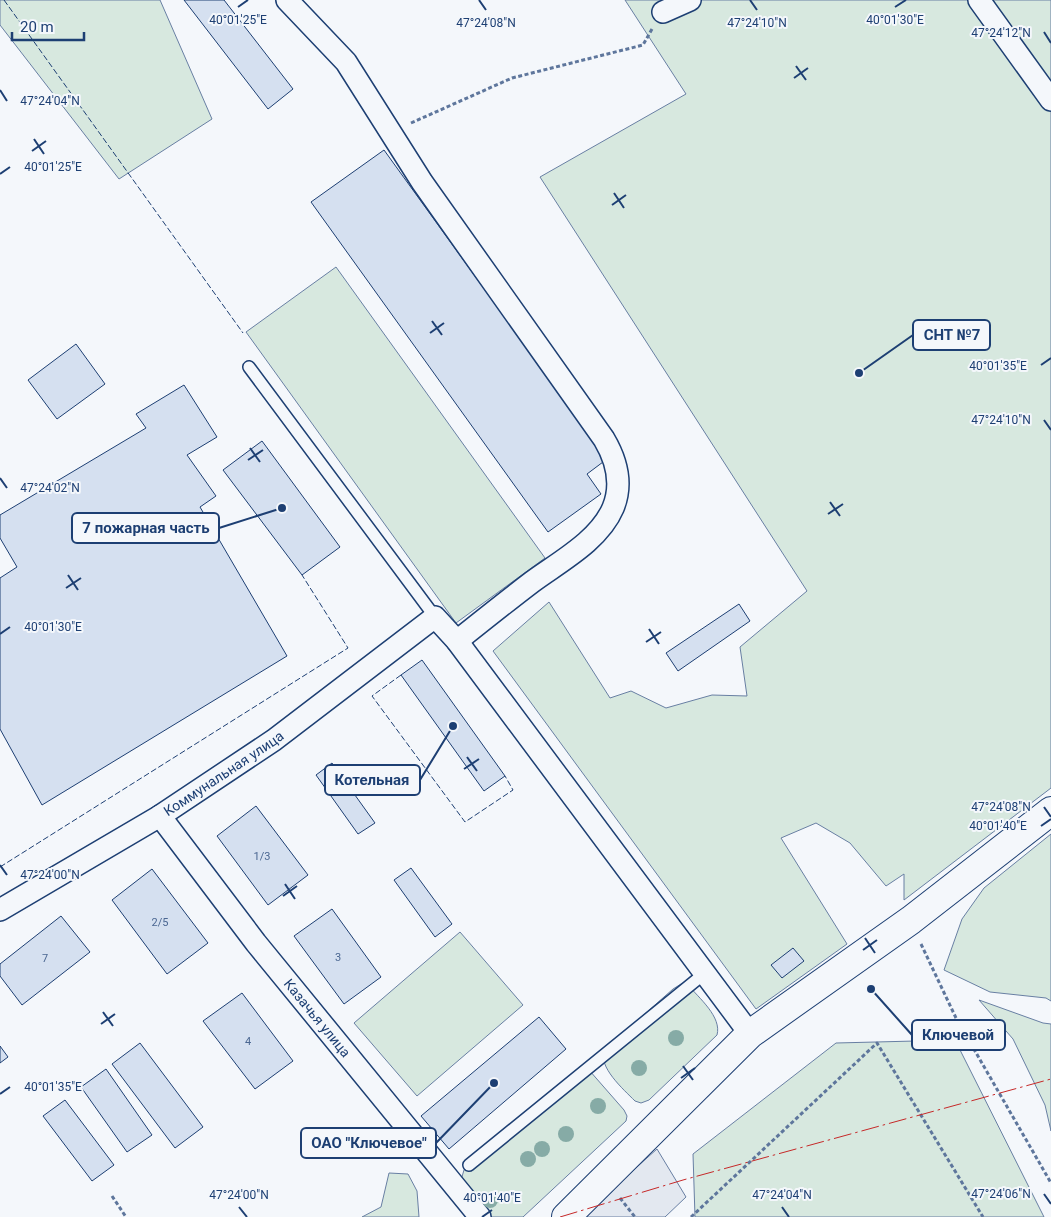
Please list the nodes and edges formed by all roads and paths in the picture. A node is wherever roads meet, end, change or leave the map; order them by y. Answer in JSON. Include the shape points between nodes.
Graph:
{"nodes":[{"id":1,"x":287,"y":0,"type":"edge"},
{"id":2,"x":690,"y":0,"type":"edge"},
{"id":3,"x":979,"y":0,"type":"edge"},
{"id":4,"x":658,"y":6,"type":"edge"},
{"id":5,"x":1051,"y":100,"type":"edge"},
{"id":6,"x":393,"y":136,"type":"junction"},
{"id":7,"x":249,"y":367,"type":"dead end"},
{"id":8,"x":435,"y":617,"type":"junction"},
{"id":9,"x":457,"y":641,"type":"junction"},
{"id":10,"x":1051,"y":811,"type":"edge"},
{"id":11,"x":160,"y":816,"type":"junction"},
{"id":12,"x":0,"y":910,"type":"edge"},
{"id":13,"x":911,"y":920,"type":"junction"},
{"id":14,"x":705,"y":973,"type":"junction"},
{"id":15,"x":750,"y":1034,"type":"junction"},
{"id":16,"x":469,"y":1165,"type":"dead end"},
{"id":17,"x":1051,"y":1184,"type":"edge"},
{"id":18,"x":112,"y":1196,"type":"dead end"},
{"id":19,"x":126,"y":1217,"type":"edge"},
{"id":20,"x":480,"y":1217,"type":"edge"},
{"id":21,"x":566,"y":1217,"type":"edge"},
{"id":22,"x":691,"y":1217,"type":"edge"},
{"id":23,"x":983,"y":1217,"type":"edge"}],
"edges":[{"from":1,"to":6,"type":"street","via":[[346,62]]},
{"from":2,"to":4,"type":"street"},
{"from":3,"to":5,"type":"street"},
{"from":4,"to":6,"type":"path","via":[[643,45],[512,78],[414,121]]},
{"from":6,"to":9,"type":"street","via":[[604,439],[613,455],[619,480],[613,508],[596,533]]},
{"from":7,"to":8,"type":"lane"},
{"from":8,"to":9,"type":"street"},
{"from":8,"to":11,"type":"street","name":"Коммунальная улица","via":[[274,740]]},
{"from":9,"to":14,"type":"street"},
{"from":10,"to":13,"type":"street"},
{"from":11,"to":12,"type":"street","name":"Коммунальная улица"},
{"from":11,"to":20,"type":"street","name":"Казачья улица","via":[[256,942]]},
{"from":13,"to":15,"type":"street"},
{"from":13,"to":17,"type":"path","via":[[956,1018]]},
{"from":14,"to":15,"type":"street"},
{"from":14,"to":16,"type":"lane"},
{"from":15,"to":21,"type":"street"},
{"from":18,"to":19,"type":"path"},
{"from":22,"to":23,"type":"path","via":[[877,1042]]}]}
